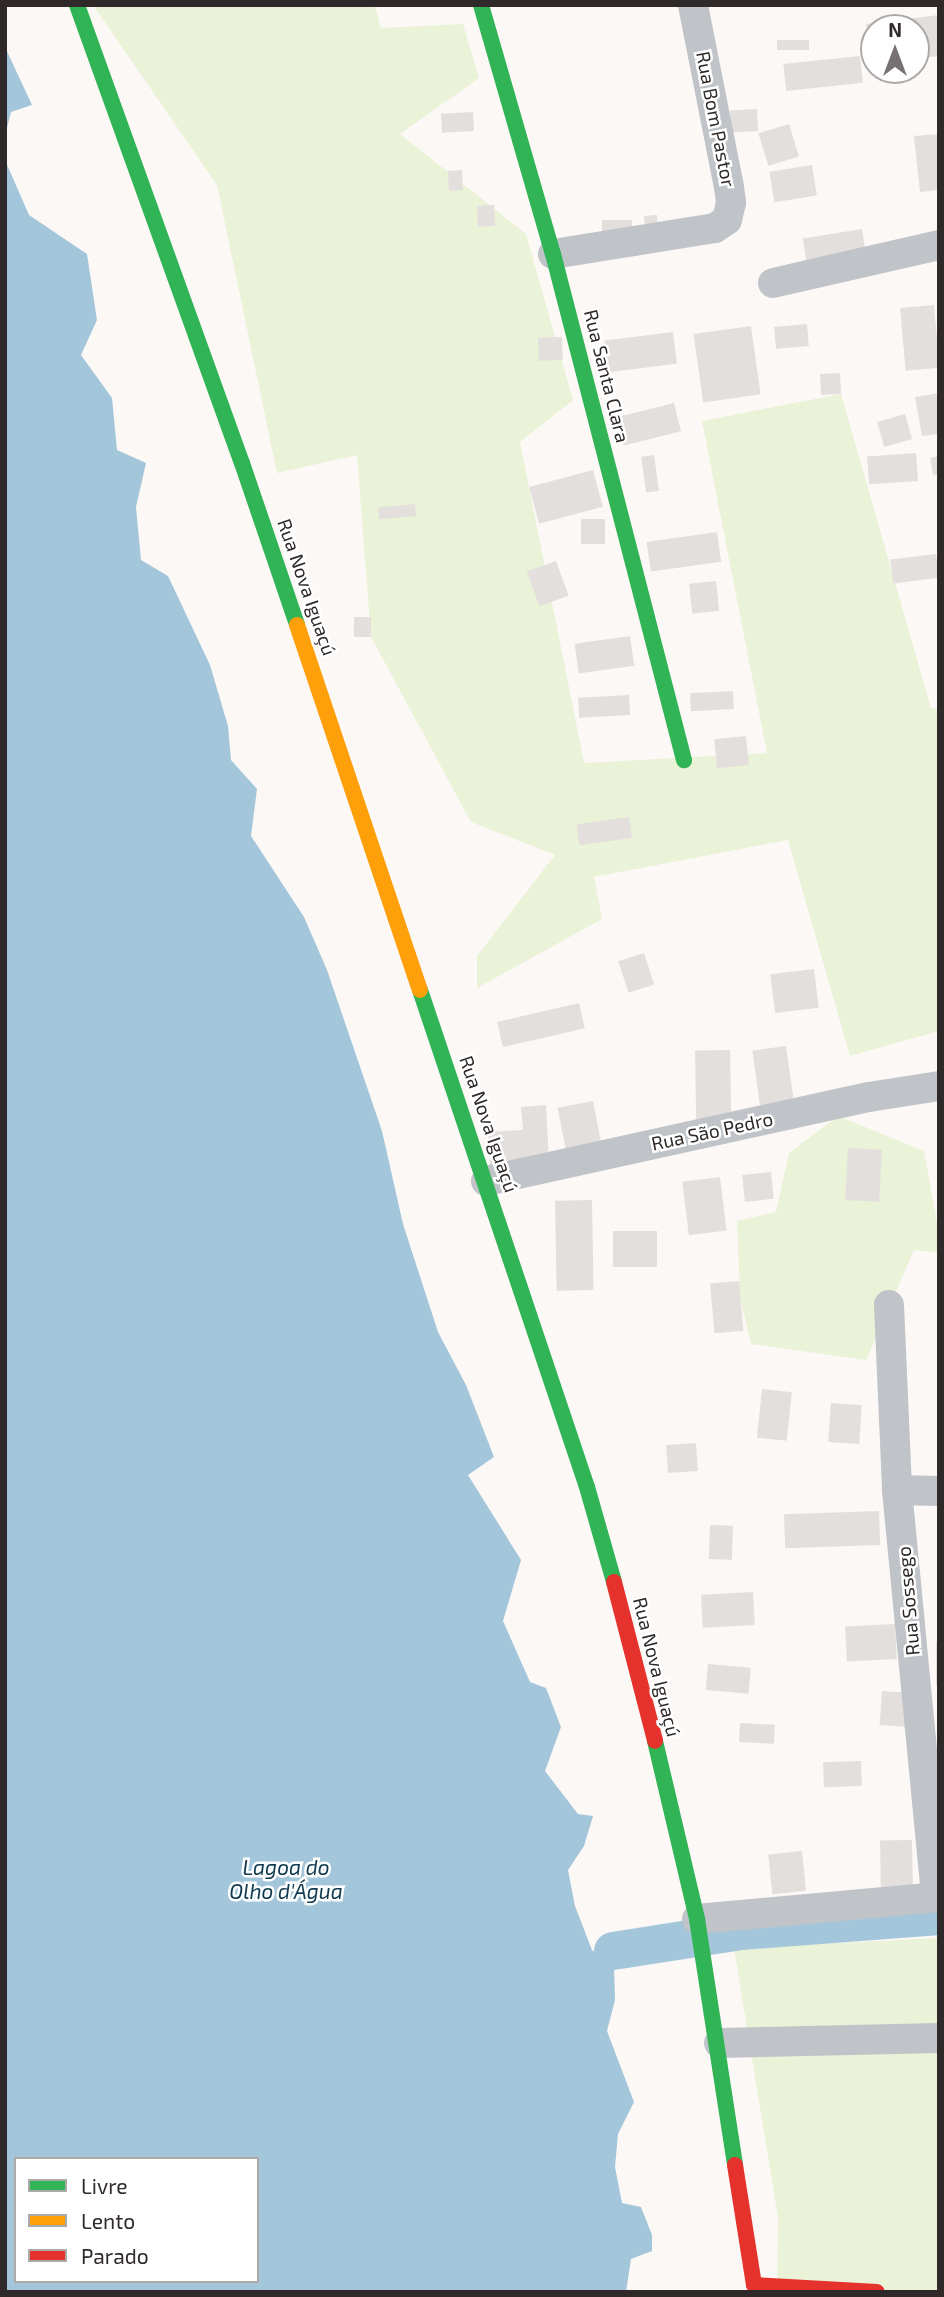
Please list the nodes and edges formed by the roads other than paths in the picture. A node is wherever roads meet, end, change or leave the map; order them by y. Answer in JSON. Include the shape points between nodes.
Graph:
{"nodes":[{"id":1,"x":77,"y":5,"type":"edge"},
{"id":2,"x":481,"y":5,"type":"edge"},
{"id":3,"x":694,"y":5,"type":"edge"},
{"id":4,"x":939,"y":245,"type":"edge"},
{"id":5,"x":553,"y":254,"type":"junction"},
{"id":6,"x":773,"y":283,"type":"dead end"},
{"id":7,"x":684,"y":760,"type":"dead end"},
{"id":8,"x":939,"y":1086,"type":"edge"},
{"id":9,"x":486,"y":1181,"type":"junction"},
{"id":10,"x":889,"y":1305,"type":"dead end"},
{"id":11,"x":897,"y":1490,"type":"junction"},
{"id":12,"x":939,"y":1491,"type":"edge"},
{"id":13,"x":937,"y":1897,"type":"edge"},
{"id":14,"x":697,"y":1919,"type":"junction"},
{"id":15,"x":939,"y":2038,"type":"edge"},
{"id":16,"x":719,"y":2043,"type":"junction"},
{"id":17,"x":877,"y":2292,"type":"edge"}],
"edges":[{"from":1,"to":9,"type":"street","name":"Rua Nova Iguaçú","via":[[242,463]]},
{"from":2,"to":5,"type":"street","name":"Rua Santa Clara"},
{"from":3,"to":5,"type":"street","name":"Rua Bom Pastor","via":[[731,202],[727,220],[715,228]]},
{"from":4,"to":6,"type":"street"},
{"from":5,"to":7,"type":"street","name":"Rua Santa Clara"},
{"from":8,"to":9,"type":"street","name":"Rua São Pedro","via":[[869,1097]]},
{"from":9,"to":14,"type":"street","name":"Rua Nova Iguaçú","via":[[587,1487],[636,1663]]},
{"from":10,"to":11,"type":"street","name":"Rua Sossego"},
{"from":11,"to":12,"type":"street"},
{"from":11,"to":13,"type":"street","name":"Rua Sossego"},
{"from":13,"to":14,"type":"street"},
{"from":14,"to":16,"type":"street","name":"Rua Nova Iguaçú"},
{"from":15,"to":16,"type":"street"},
{"from":16,"to":17,"type":"street","name":"Rua Nova Iguaçú","via":[[754,2285]]}]}
